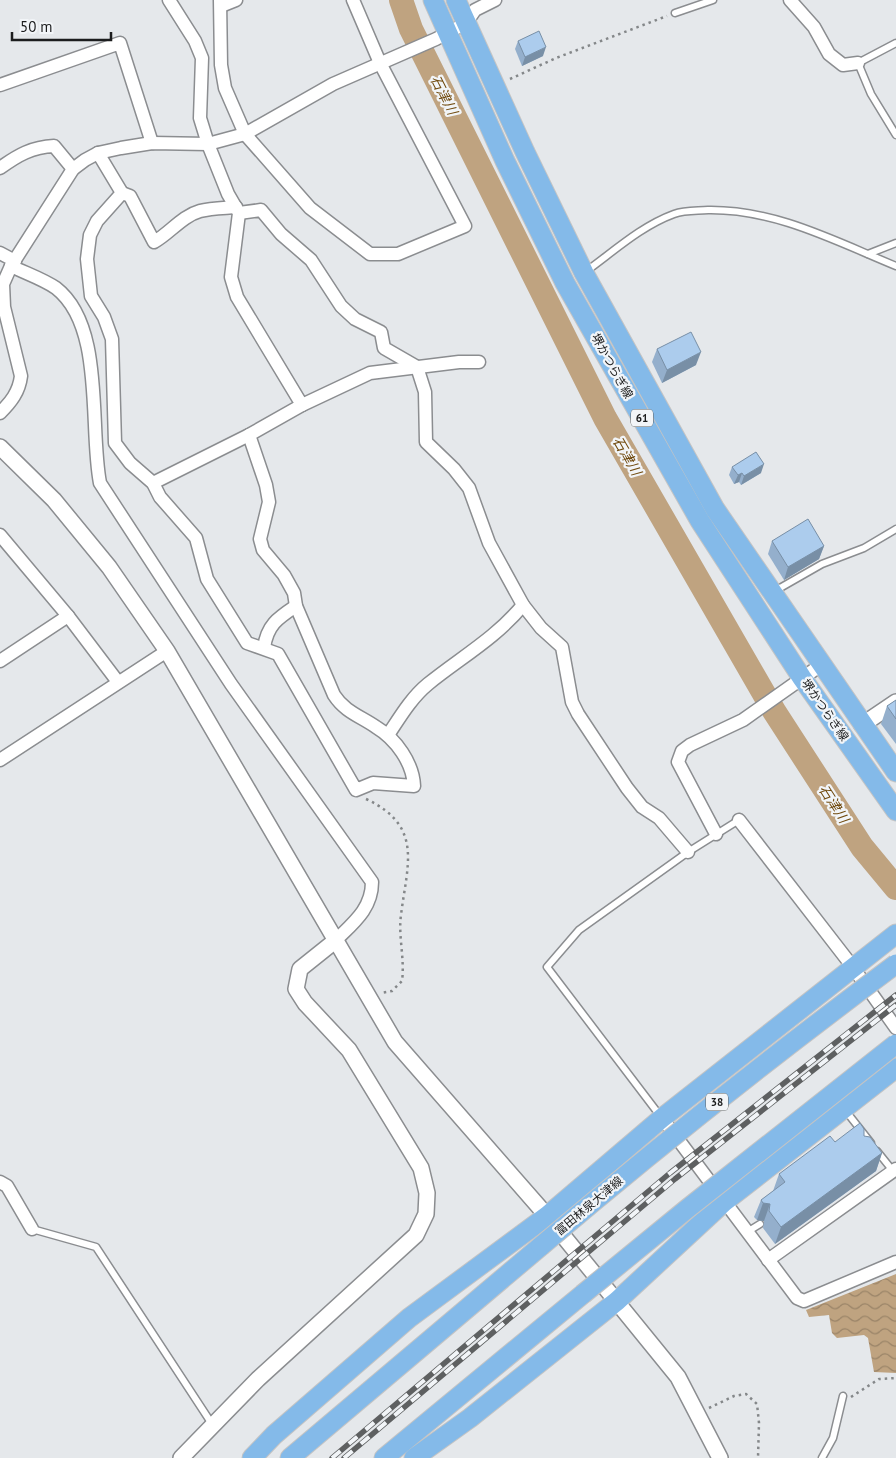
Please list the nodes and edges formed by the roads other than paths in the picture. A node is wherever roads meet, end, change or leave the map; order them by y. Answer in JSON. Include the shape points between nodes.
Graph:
{"nodes":[{"id":1,"x":169,"y":0,"type":"edge"},
{"id":2,"x":236,"y":0,"type":"edge"},
{"id":3,"x":353,"y":0,"type":"edge"},
{"id":4,"x":434,"y":0,"type":"edge"},
{"id":5,"x":456,"y":0,"type":"edge"},
{"id":6,"x":495,"y":0,"type":"edge"},
{"id":7,"x":713,"y":0,"type":"edge"},
{"id":8,"x":790,"y":0,"type":"edge"},
{"id":9,"x":220,"y":3,"type":"edge"},
{"id":10,"x":674,"y":13,"type":"road end"},
{"id":11,"x":466,"y":22,"type":"junction"},
{"id":12,"x":440,"y":37,"type":"junction"},
{"id":13,"x":896,"y":43,"type":"edge"},
{"id":14,"x":858,"y":63,"type":"junction"},
{"id":15,"x":380,"y":64,"type":"junction"},
{"id":16,"x":0,"y":85,"type":"edge"},
{"id":17,"x":245,"y":134,"type":"junction"},
{"id":18,"x":896,"y":135,"type":"edge"},
{"id":19,"x":152,"y":143,"type":"junction"},
{"id":20,"x":208,"y":144,"type":"junction"},
{"id":21,"x":98,"y":154,"type":"junction"},
{"id":22,"x":0,"y":168,"type":"edge"},
{"id":23,"x":74,"y":169,"type":"junction"},
{"id":24,"x":122,"y":193,"type":"junction"},
{"id":25,"x":237,"y":210,"type":"junction"},
{"id":26,"x":896,"y":243,"type":"edge"},
{"id":27,"x":0,"y":253,"type":"edge"},
{"id":28,"x":868,"y":254,"type":"junction"},
{"id":29,"x":13,"y":264,"type":"junction"},
{"id":30,"x":896,"y":266,"type":"edge"},
{"id":31,"x":584,"y":273,"type":"junction"},
{"id":32,"x":6,"y":345,"type":"edge"},
{"id":33,"x":479,"y":362,"type":"dead end"},
{"id":34,"x":417,"y":367,"type":"junction"},
{"id":35,"x":302,"y":405,"type":"junction"},
{"id":36,"x":0,"y":413,"type":"edge"},
{"id":37,"x":249,"y":435,"type":"junction"},
{"id":38,"x":0,"y":447,"type":"edge"},
{"id":39,"x":153,"y":483,"type":"junction"},
{"id":40,"x":896,"y":529,"type":"edge"},
{"id":41,"x":2,"y":542,"type":"edge"},
{"id":42,"x":772,"y":592,"type":"junction"},
{"id":43,"x":522,"y":605,"type":"junction"},
{"id":44,"x":296,"y":606,"type":"junction"},
{"id":45,"x":68,"y":616,"type":"junction"},
{"id":46,"x":264,"y":648,"type":"junction"},
{"id":47,"x":167,"y":651,"type":"junction"},
{"id":48,"x":0,"y":661,"type":"edge"},
{"id":49,"x":821,"y":665,"type":"junction"},
{"id":50,"x":118,"y":682,"type":"junction"},
{"id":51,"x":796,"y":683,"type":"junction"},
{"id":52,"x":896,"y":702,"type":"edge"},
{"id":53,"x":862,"y":725,"type":"junction"},
{"id":54,"x":388,"y":736,"type":"junction"},
{"id":55,"x":0,"y":760,"type":"edge"},
{"id":56,"x":896,"y":772,"type":"edge"},
{"id":57,"x":896,"y":811,"type":"edge"},
{"id":58,"x":739,"y":820,"type":"joint"},
{"id":59,"x":716,"y":834,"type":"junction"},
{"id":60,"x":688,"y":852,"type":"junction"},
{"id":61,"x":894,"y":936,"type":"edge"},
{"id":62,"x":335,"y":941,"type":"junction"},
{"id":63,"x":896,"y":964,"type":"edge"},
{"id":64,"x":852,"y":966,"type":"junction"},
{"id":65,"x":896,"y":1028,"type":"edge"},
{"id":66,"x":896,"y":1044,"type":"edge"},
{"id":67,"x":896,"y":1068,"type":"edge"},
{"id":68,"x":844,"y":1109,"type":"junction"},
{"id":69,"x":662,"y":1118,"type":"junction"},
{"id":70,"x":894,"y":1170,"type":"edge"},
{"id":71,"x":0,"y":1182,"type":"edge"},
{"id":72,"x":724,"y":1202,"type":"junction"},
{"id":73,"x":547,"y":1216,"type":"junction"},
{"id":74,"x":760,"y":1224,"type":"dead end"},
{"id":75,"x":32,"y":1229,"type":"joint"},
{"id":76,"x":747,"y":1232,"type":"junction"},
{"id":77,"x":768,"y":1260,"type":"junction"},
{"id":78,"x":895,"y":1265,"type":"edge"},
{"id":79,"x":617,"y":1301,"type":"junction"},
{"id":80,"x":842,"y":1399,"type":"road end"},
{"id":81,"x":213,"y":1425,"type":"junction"},
{"id":82,"x":181,"y":1458,"type":"edge"},
{"id":83,"x":252,"y":1458,"type":"edge"},
{"id":84,"x":290,"y":1458,"type":"edge"},
{"id":85,"x":384,"y":1458,"type":"edge"},
{"id":86,"x":414,"y":1458,"type":"edge"},
{"id":87,"x":720,"y":1458,"type":"edge"},
{"id":88,"x":822,"y":1458,"type":"edge"}],
"edges":[{"from":1,"to":20,"type":"street","via":[[202,58],[200,118]]},
{"from":2,"to":9,"type":"street"},
{"from":3,"to":15,"type":"street"},
{"from":4,"to":12,"type":"main road","name":"堺かつらぎ線","number":"61"},
{"from":5,"to":11,"type":"main road","name":"堺かつらぎ線","number":"61"},
{"from":6,"to":11,"type":"street","via":[[475,10]]},
{"from":7,"to":10,"type":"lane"},
{"from":8,"to":14,"type":"street","via":[[814,27],[829,54],[843,65]]},
{"from":9,"to":17,"type":"street","via":[[226,88]]},
{"from":11,"to":12,"type":"street"},
{"from":11,"to":31,"type":"main road","name":"堺かつらぎ線","number":"61"},
{"from":12,"to":15,"type":"street"},
{"from":12,"to":51,"type":"main road","name":"堺かつらぎ線","number":"61","via":[[565,283]]},
{"from":13,"to":14,"type":"lane"},
{"from":14,"to":18,"type":"lane","via":[[871,94]]},
{"from":15,"to":17,"type":"street","via":[[333,84]]},
{"from":15,"to":17,"type":"street","via":[[465,226],[398,254],[370,254],[310,208]]},
{"from":16,"to":19,"type":"street","via":[[120,43]]},
{"from":17,"to":20,"type":"street"},
{"from":19,"to":20,"type":"street"},
{"from":19,"to":21,"type":"street"},
{"from":20,"to":25,"type":"street"},
{"from":21,"to":23,"type":"street"},
{"from":21,"to":24,"type":"street"},
{"from":22,"to":23,"type":"street","via":[[23,152],[54,146]]},
{"from":23,"to":29,"type":"street"},
{"from":24,"to":25,"type":"street","via":[[130,196],[154,242],[199,211]]},
{"from":24,"to":39,"type":"street","via":[[97,221],[90,235],[86,259],[88,284],[112,340],[115,444],[130,463]]},
{"from":25,"to":34,"type":"street","via":[[261,210],[281,234],[311,260],[341,306],[355,319],[381,332],[384,348]]},
{"from":25,"to":35,"type":"street","via":[[230,277],[236,297]]},
{"from":26,"to":28,"type":"lane"},
{"from":27,"to":29,"type":"street"},
{"from":28,"to":30,"type":"lane"},
{"from":28,"to":31,"type":"lane","via":[[755,213],[684,211],[637,234]]},
{"from":29,"to":32,"type":"street","via":[[2,293]]},
{"from":29,"to":62,"type":"street","via":[[55,288],[68,300],[86,334],[95,460],[100,483],[231,684],[372,882],[372,896],[367,908]]},
{"from":31,"to":42,"type":"main road","name":"堺かつらぎ線","number":"61","via":[[715,509]]},
{"from":32,"to":36,"type":"street","via":[[20,367],[20,386]]},
{"from":33,"to":34,"type":"street"},
{"from":34,"to":35,"type":"street","via":[[370,373]]},
{"from":34,"to":43,"type":"street","via":[[425,392],[426,442],[469,488],[489,543]]},
{"from":35,"to":37,"type":"street"},
{"from":37,"to":39,"type":"street"},
{"from":37,"to":44,"type":"street","via":[[269,502],[260,530],[261,544],[284,575],[294,593]]},
{"from":38,"to":47,"type":"street","via":[[54,500],[103,560]]},
{"from":39,"to":46,"type":"street","via":[[160,497],[196,538],[207,579],[233,623],[247,643]]},
{"from":40,"to":42,"type":"lane"},
{"from":41,"to":45,"type":"street"},
{"from":42,"to":49,"type":"main road","name":"堺かつらぎ線","number":"61"},
{"from":43,"to":54,"type":"street","via":[[504,626],[427,685],[406,706]]},
{"from":43,"to":60,"type":"street","via":[[562,647],[572,702],[627,788],[642,807],[660,818]]},
{"from":44,"to":46,"type":"street","via":[[276,619],[266,633]]},
{"from":44,"to":54,"type":"street","via":[[341,706]]},
{"from":45,"to":48,"type":"street"},
{"from":45,"to":50,"type":"street"},
{"from":46,"to":54,"type":"street","via":[[278,654],[356,790],[373,782],[414,786],[406,760]]},
{"from":47,"to":50,"type":"street"},
{"from":47,"to":62,"type":"street"},
{"from":49,"to":51,"type":"street"},
{"from":49,"to":53,"type":"main road","name":"堺かつらぎ線","number":"61"},
{"from":50,"to":55,"type":"street"},
{"from":51,"to":57,"type":"main road","name":"堺かつらぎ線","number":"61"},
{"from":51,"to":59,"type":"street","via":[[743,720],[682,751],[678,762]]},
{"from":52,"to":53,"type":"street"},
{"from":53,"to":56,"type":"main road","name":"堺かつらぎ線","number":"61"},
{"from":58,"to":59,"type":"lane"},
{"from":58,"to":64,"type":"street"},
{"from":59,"to":60,"type":"lane"},
{"from":60,"to":69,"type":"lane","via":[[579,930],[547,967]]},
{"from":61,"to":64,"type":"main road"},
{"from":62,"to":73,"type":"street","via":[[395,1042]]},
{"from":62,"to":81,"type":"street","via":[[300,969],[296,989],[349,1050],[421,1168],[427,1194],[426,1214],[416,1235],[258,1378]]},
{"from":63,"to":84,"type":"main road","name":"富田林泉大津線","number":"38","bridge":true,"via":[[811,1026],[614,1184]]},
{"from":64,"to":65,"type":"street"},
{"from":64,"to":69,"type":"main road"},
{"from":66,"to":85,"type":"main road","bridge":true,"via":[[694,1203]]},
{"from":67,"to":68,"type":"main road"},
{"from":68,"to":70,"type":"lane","via":[[868,1144]]},
{"from":68,"to":72,"type":"main road"},
{"from":69,"to":72,"type":"street"},
{"from":69,"to":73,"type":"main road"},
{"from":70,"to":77,"type":"street"},
{"from":71,"to":75,"type":"street","via":[[7,1186]]},
{"from":72,"to":76,"type":"street"},
{"from":72,"to":79,"type":"main road"},
{"from":73,"to":79,"type":"street"},
{"from":73,"to":83,"type":"main road","via":[[409,1318],[274,1435]]},
{"from":74,"to":76,"type":"lane"},
{"from":75,"to":81,"type":"lane","via":[[96,1247]]},
{"from":76,"to":77,"type":"street"},
{"from":77,"to":78,"type":"street","via":[[797,1298],[804,1301]]},
{"from":79,"to":86,"type":"main road","via":[[470,1418]]},
{"from":79,"to":87,"type":"street","via":[[678,1377]]},
{"from":80,"to":88,"type":"lane","via":[[833,1438]]},
{"from":81,"to":82,"type":"street"}]}
